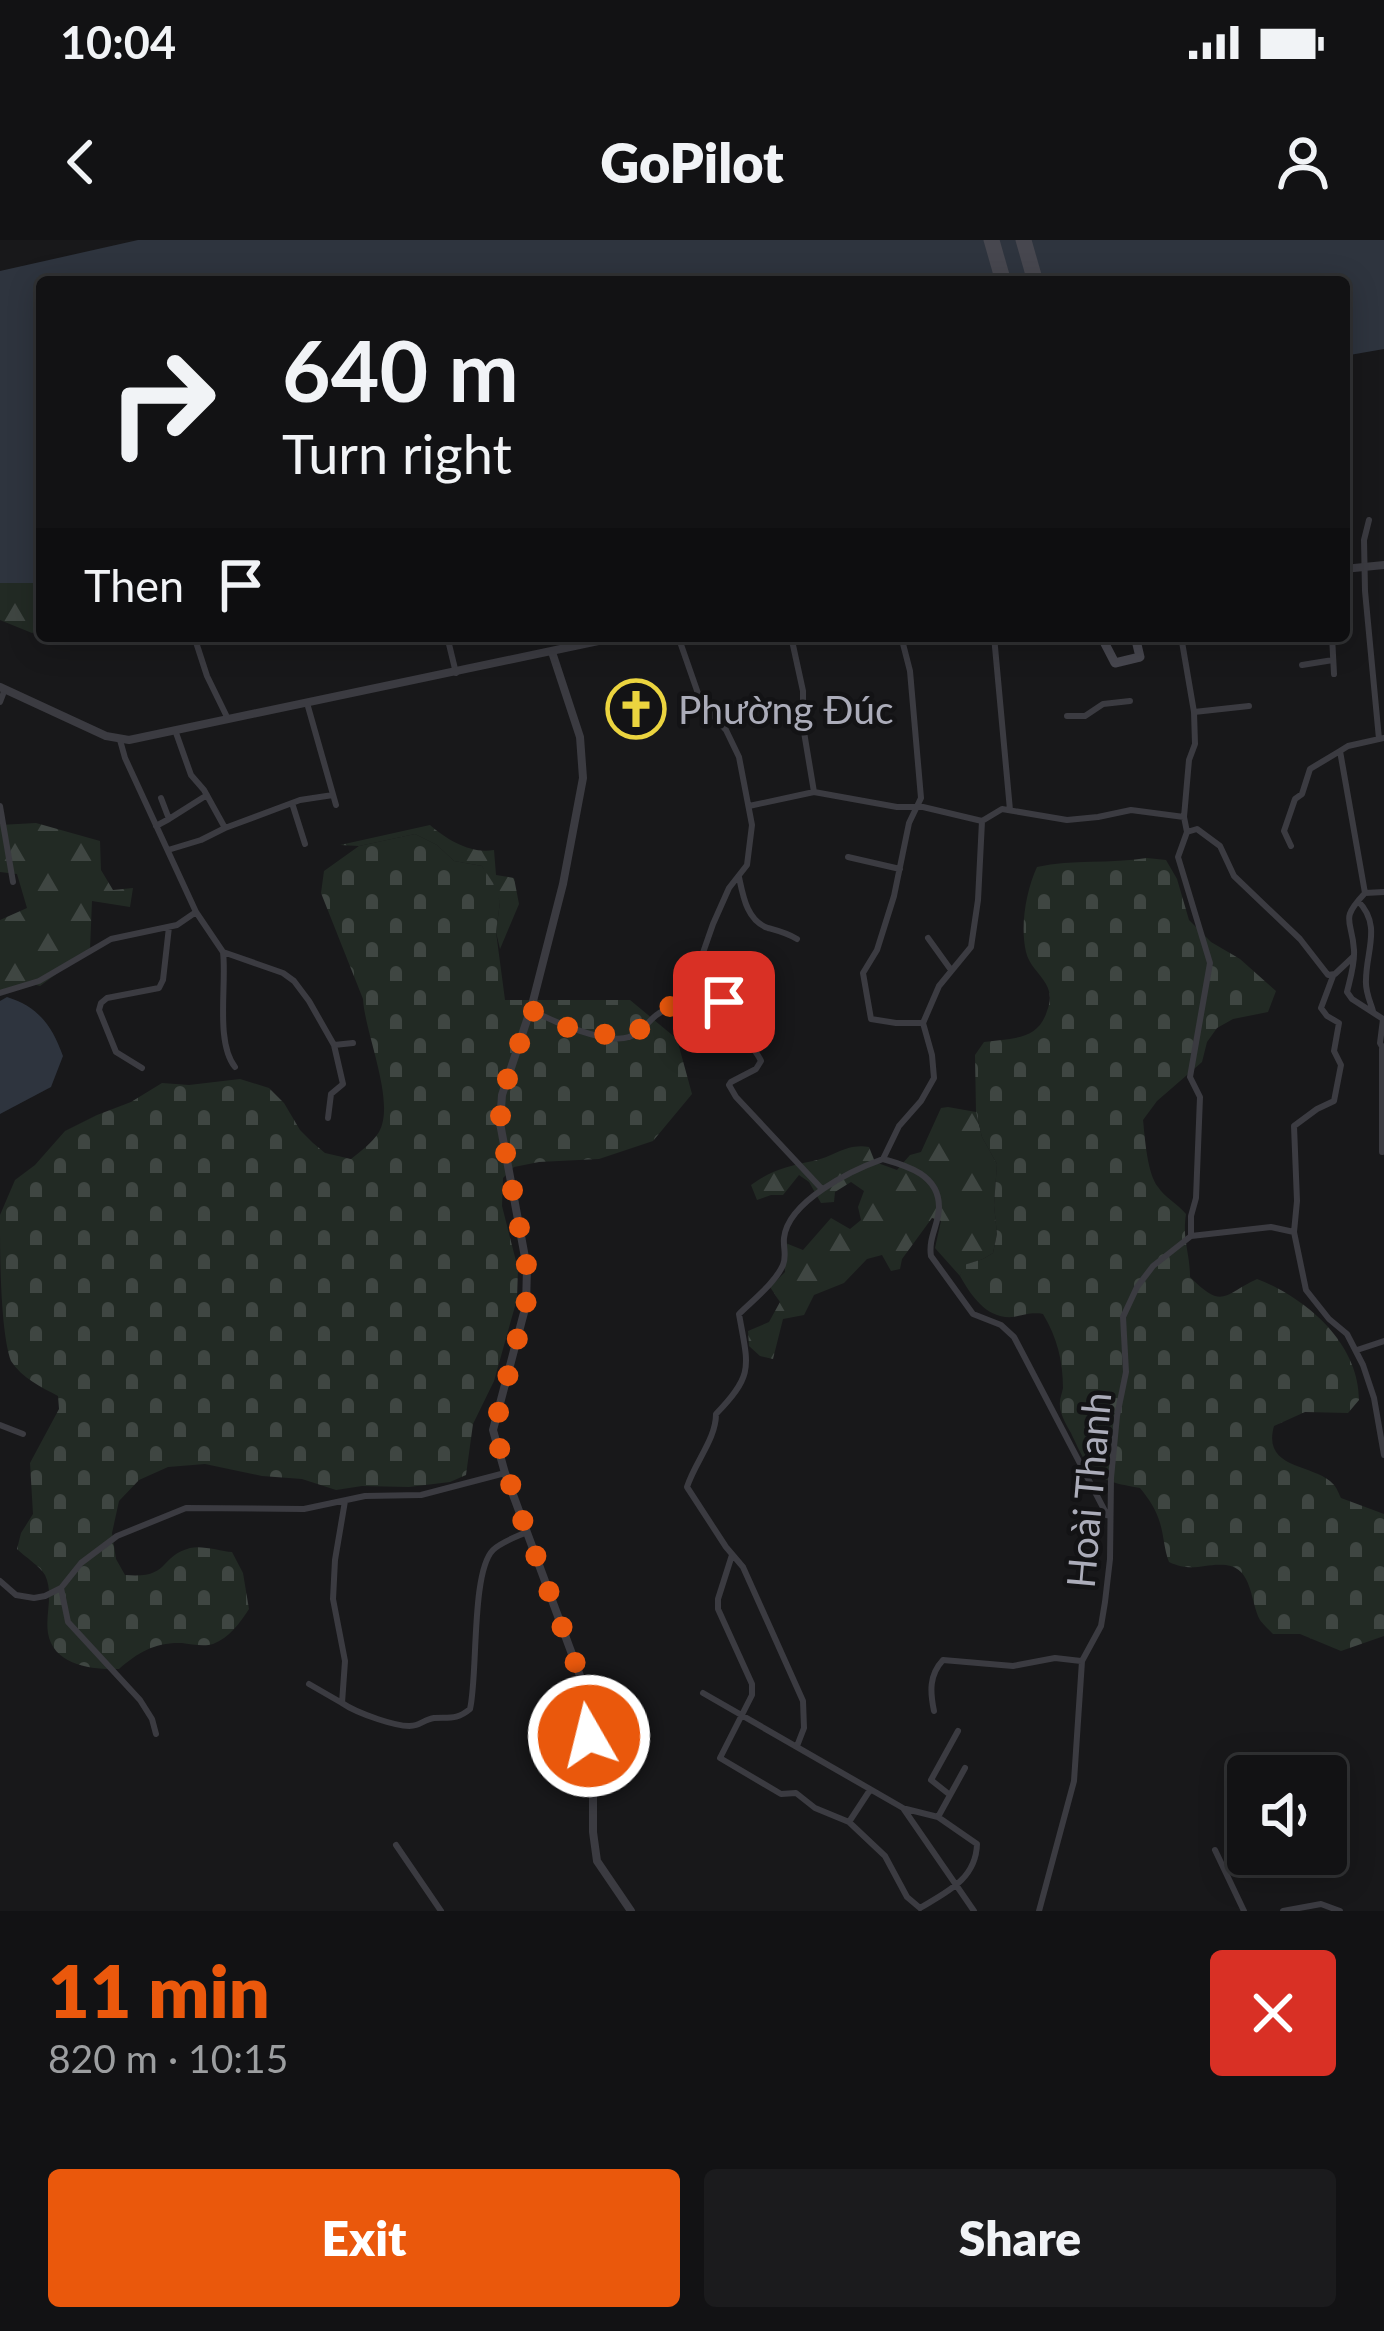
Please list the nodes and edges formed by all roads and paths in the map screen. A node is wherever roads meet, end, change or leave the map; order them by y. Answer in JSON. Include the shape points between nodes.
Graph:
{"nodes":[{"id":1,"x":991,"y":240,"type":"edge"},
{"id":2,"x":1024,"y":240,"type":"edge"},
{"id":3,"x":1001,"y":276,"type":"edge"},
{"id":4,"x":1034,"y":276,"type":"edge"},
{"id":5,"x":1369,"y":520,"type":"dead end"},
{"id":6,"x":1384,"y":565,"type":"edge"},
{"id":7,"x":1364,"y":566,"type":"junction"},
{"id":8,"x":1350,"y":568,"type":"edge"},
{"id":9,"x":196,"y":642,"type":"edge"},
{"id":10,"x":448,"y":642,"type":"edge"},
{"id":11,"x":596,"y":642,"type":"edge"},
{"id":12,"x":680,"y":642,"type":"edge"},
{"id":13,"x":792,"y":642,"type":"edge"},
{"id":14,"x":903,"y":642,"type":"edge"},
{"id":15,"x":995,"y":642,"type":"edge"},
{"id":16,"x":1105,"y":642,"type":"edge"},
{"id":17,"x":1136,"y":642,"type":"edge"},
{"id":18,"x":1182,"y":642,"type":"edge"},
{"id":19,"x":1332,"y":642,"type":"edge"},
{"id":20,"x":552,"y":652,"type":"junction"},
{"id":21,"x":1334,"y":660,"type":"junction"},
{"id":22,"x":1302,"y":665,"type":"dead end"},
{"id":23,"x":456,"y":673,"type":"junction"},
{"id":24,"x":1334,"y":674,"type":"dead end"},
{"id":25,"x":3,"y":688,"type":"edge"},
{"id":26,"x":1130,"y":701,"type":"dead end"},
{"id":27,"x":0,"y":702,"type":"edge"},
{"id":28,"x":307,"y":703,"type":"junction"},
{"id":29,"x":1249,"y":706,"type":"dead end"},
{"id":30,"x":1194,"y":712,"type":"junction"},
{"id":31,"x":1067,"y":716,"type":"dead end"},
{"id":32,"x":228,"y":718,"type":"junction"},
{"id":33,"x":176,"y":730,"type":"junction"},
{"id":34,"x":1381,"y":739,"type":"edge"},
{"id":35,"x":121,"y":740,"type":"junction"},
{"id":36,"x":1340,"y":751,"type":"junction"},
{"id":37,"x":814,"y":792,"type":"junction"},
{"id":38,"x":207,"y":795,"type":"junction"},
{"id":39,"x":333,"y":795,"type":"junction"},
{"id":40,"x":161,"y":798,"type":"dead end"},
{"id":41,"x":292,"y":803,"type":"junction"},
{"id":42,"x":336,"y":805,"type":"dead end"},
{"id":43,"x":0,"y":806,"type":"edge"},
{"id":44,"x":749,"y":806,"type":"junction"},
{"id":45,"x":916,"y":806,"type":"junction"},
{"id":46,"x":1010,"y":810,"type":"junction"},
{"id":47,"x":1184,"y":817,"type":"junction"},
{"id":48,"x":170,"y":819,"type":"junction"},
{"id":49,"x":982,"y":821,"type":"junction"},
{"id":50,"x":1,"y":822,"type":"edge"},
{"id":51,"x":156,"y":826,"type":"junction"},
{"id":52,"x":226,"y":828,"type":"junction"},
{"id":53,"x":1186,"y":832,"type":"junction"},
{"id":54,"x":305,"y":844,"type":"dead end"},
{"id":55,"x":1291,"y":846,"type":"dead end"},
{"id":56,"x":168,"y":850,"type":"junction"},
{"id":57,"x":848,"y":857,"type":"dead end"},
{"id":58,"x":900,"y":869,"type":"junction"},
{"id":59,"x":739,"y":877,"type":"junction"},
{"id":60,"x":13,"y":882,"type":"dead end"},
{"id":61,"x":1384,"y":892,"type":"edge"},
{"id":62,"x":1365,"y":893,"type":"junction"},
{"id":63,"x":1358,"y":901,"type":"junction"},
{"id":64,"x":196,"y":912,"type":"junction"},
{"id":65,"x":169,"y":927,"type":"junction"},
{"id":66,"x":928,"y":938,"type":"dead end"},
{"id":67,"x":796,"y":939,"type":"dead end"},
{"id":68,"x":1370,"y":950,"type":"junction"},
{"id":69,"x":223,"y":952,"type":"junction"},
{"id":70,"x":1384,"y":952,"type":"edge"},
{"id":71,"x":1355,"y":955,"type":"junction"},
{"id":72,"x":951,"y":970,"type":"junction"},
{"id":73,"x":729,"y":971,"type":"dead end"},
{"id":74,"x":1333,"y":976,"type":"junction"},
{"id":75,"x":0,"y":993,"type":"edge"},
{"id":76,"x":694,"y":999,"type":"junction"},
{"id":77,"x":724,"y":1002,"type":"junction"},
{"id":78,"x":531,"y":1010,"type":"junction"},
{"id":79,"x":1373,"y":1011,"type":"junction"},
{"id":80,"x":923,"y":1023,"type":"junction"},
{"id":81,"x":352,"y":1043,"type":"dead end"},
{"id":82,"x":334,"y":1046,"type":"junction"},
{"id":83,"x":1383,"y":1050,"type":"edge"},
{"id":84,"x":1384,"y":1065,"type":"edge"},
{"id":85,"x":235,"y":1066,"type":"dead end"},
{"id":86,"x":142,"y":1068,"type":"dead end"},
{"id":87,"x":328,"y":1118,"type":"dead end"},
{"id":88,"x":1382,"y":1153,"type":"edge"},
{"id":89,"x":883,"y":1159,"type":"junction"},
{"id":90,"x":822,"y":1188,"type":"junction"},
{"id":91,"x":1294,"y":1232,"type":"junction"},
{"id":92,"x":1191,"y":1236,"type":"junction"},
{"id":93,"x":1384,"y":1341,"type":"edge"},
{"id":94,"x":1357,"y":1350,"type":"junction"},
{"id":95,"x":0,"y":1425,"type":"edge"},
{"id":96,"x":23,"y":1433,"type":"dead end"},
{"id":97,"x":1384,"y":1455,"type":"edge"},
{"id":98,"x":506,"y":1473,"type":"junction"},
{"id":99,"x":345,"y":1499,"type":"junction"},
{"id":100,"x":1109,"y":1519,"type":"junction"},
{"id":101,"x":527,"y":1532,"type":"junction"},
{"id":102,"x":732,"y":1554,"type":"junction"},
{"id":103,"x":0,"y":1581,"type":"edge"},
{"id":104,"x":61,"y":1588,"type":"junction"},
{"id":105,"x":1082,"y":1661,"type":"junction"},
{"id":106,"x":309,"y":1684,"type":"dead end"},
{"id":107,"x":704,"y":1693,"type":"dead end"},
{"id":108,"x":343,"y":1703,"type":"junction"},
{"id":109,"x":934,"y":1712,"type":"dead end"},
{"id":110,"x":743,"y":1714,"type":"junction"},
{"id":111,"x":958,"y":1731,"type":"dead end"},
{"id":112,"x":156,"y":1735,"type":"dead end"},
{"id":113,"x":797,"y":1746,"type":"junction"},
{"id":114,"x":965,"y":1768,"type":"dead end"},
{"id":115,"x":870,"y":1789,"type":"junction"},
{"id":116,"x":950,"y":1795,"type":"junction"},
{"id":117,"x":903,"y":1808,"type":"junction"},
{"id":118,"x":938,"y":1816,"type":"junction"},
{"id":119,"x":849,"y":1822,"type":"junction"},
{"id":120,"x":396,"y":1845,"type":"dead end"},
{"id":121,"x":1215,"y":1850,"type":"dead end"},
{"id":122,"x":956,"y":1887,"type":"junction"},
{"id":123,"x":919,"y":1909,"type":"edge"},
{"id":124,"x":1039,"y":1910,"type":"edge"},
{"id":125,"x":441,"y":1911,"type":"edge"},
{"id":126,"x":631,"y":1911,"type":"edge"},
{"id":127,"x":974,"y":1911,"type":"edge"},
{"id":128,"x":1051,"y":1911,"type":"edge"},
{"id":129,"x":1244,"y":1911,"type":"edge"},
{"id":130,"x":1283,"y":1911,"type":"edge"},
{"id":131,"x":1340,"y":1911,"type":"edge"}],
"edges":[{"from":1,"to":3,"type":"main road"},
{"from":2,"to":4,"type":"main road"},
{"from":5,"to":7,"type":"street"},
{"from":6,"to":7,"type":"street"},
{"from":7,"to":8,"type":"street"},
{"from":7,"to":34,"type":"street"},
{"from":9,"to":32,"type":"street"},
{"from":10,"to":23,"type":"street"},
{"from":11,"to":20,"type":"street"},
{"from":12,"to":44,"type":"street","via":[[701,702],[739,757]]},
{"from":13,"to":37,"type":"street"},
{"from":14,"to":45,"type":"street"},
{"from":15,"to":46,"type":"street"},
{"from":16,"to":17,"type":"main road","via":[[1114,662],[1140,657]]},
{"from":18,"to":30,"type":"street"},
{"from":19,"to":21,"type":"street"},
{"from":20,"to":23,"type":"street"},
{"from":20,"to":78,"type":"street","via":[[580,737],[583,778]]},
{"from":21,"to":22,"type":"street"},
{"from":21,"to":24,"type":"street"},
{"from":23,"to":28,"type":"street"},
{"from":25,"to":27,"type":"street"},
{"from":25,"to":35,"type":"street"},
{"from":26,"to":31,"type":"street"},
{"from":28,"to":32,"type":"street"},
{"from":28,"to":39,"type":"street"},
{"from":29,"to":30,"type":"street"},
{"from":30,"to":47,"type":"street"},
{"from":32,"to":33,"type":"street"},
{"from":33,"to":35,"type":"street"},
{"from":33,"to":38,"type":"street"},
{"from":34,"to":36,"type":"street"},
{"from":35,"to":51,"type":"street"},
{"from":36,"to":55,"type":"street","via":[[1310,769],[1284,831]]},
{"from":36,"to":62,"type":"street"},
{"from":37,"to":44,"type":"street"},
{"from":37,"to":45,"type":"street"},
{"from":38,"to":48,"type":"street"},
{"from":38,"to":52,"type":"street"},
{"from":39,"to":41,"type":"street"},
{"from":39,"to":42,"type":"street"},
{"from":40,"to":48,"type":"street"},
{"from":41,"to":52,"type":"street"},
{"from":41,"to":54,"type":"street"},
{"from":43,"to":50,"type":"street"},
{"from":44,"to":59,"type":"street","via":[[748,859]]},
{"from":45,"to":49,"type":"street"},
{"from":45,"to":58,"type":"street"},
{"from":46,"to":47,"type":"street","via":[[1067,820],[1131,810]]},
{"from":46,"to":49,"type":"street"},
{"from":47,"to":53,"type":"street"},
{"from":48,"to":51,"type":"street"},
{"from":49,"to":72,"type":"street","via":[[972,943]]},
{"from":50,"to":60,"type":"street"},
{"from":51,"to":56,"type":"street"},
{"from":52,"to":56,"type":"street"},
{"from":53,"to":74,"type":"street","via":[[1197,829],[1220,846],[1234,876]]},
{"from":53,"to":92,"type":"street","via":[[1178,857],[1210,963],[1190,1077],[1200,1097]]},
{"from":56,"to":64,"type":"street"},
{"from":57,"to":58,"type":"street"},
{"from":58,"to":80,"type":"street","via":[[863,973],[865,994],[873,1020]]},
{"from":59,"to":67,"type":"street","via":[[755,920]]},
{"from":59,"to":76,"type":"street","via":[[712,924]]},
{"from":61,"to":62,"type":"street"},
{"from":62,"to":63,"type":"street"},
{"from":63,"to":68,"type":"street","via":[[1372,927]]},
{"from":63,"to":71,"type":"street","via":[[1348,918]]},
{"from":64,"to":65,"type":"street"},
{"from":64,"to":69,"type":"street"},
{"from":65,"to":75,"type":"street","via":[[111,939],[39,981]]},
{"from":65,"to":86,"type":"street","via":[[159,988],[100,1003],[116,1052]]},
{"from":66,"to":72,"type":"street"},
{"from":68,"to":70,"type":"street"},
{"from":68,"to":79,"type":"street","via":[[1365,982]]},
{"from":69,"to":82,"type":"street","via":[[294,981]]},
{"from":69,"to":85,"type":"street","via":[[227,1050]]},
{"from":71,"to":74,"type":"street"},
{"from":71,"to":79,"type":"street","via":[[1347,992]]},
{"from":72,"to":80,"type":"street"},
{"from":73,"to":77,"type":"street"},
{"from":74,"to":91,"type":"street","via":[[1321,1008],[1339,1023],[1334,1051],[1341,1065],[1334,1101],[1294,1126]]},
{"from":76,"to":77,"type":"street"},
{"from":76,"to":78,"type":"street","via":[[625,1038],[566,1027]]},
{"from":77,"to":90,"type":"street","via":[[761,1060],[730,1088]]},
{"from":78,"to":98,"type":"street","via":[[500,1123],[527,1268],[526,1305],[494,1430]]},
{"from":79,"to":83,"type":"street","via":[[1383,1019]]},
{"from":80,"to":89,"type":"street","via":[[934,1078]]},
{"from":81,"to":82,"type":"street"},
{"from":82,"to":87,"type":"street","via":[[343,1084],[332,1094]]},
{"from":83,"to":84,"type":"street"},
{"from":84,"to":88,"type":"street"},
{"from":89,"to":90,"type":"street"},
{"from":89,"to":100,"type":"street","via":[[932,1184],[939,1207],[932,1259],[973,1314],[1014,1337]]},
{"from":90,"to":102,"type":"street","via":[[796,1213],[780,1271],[739,1314],[748,1363],[740,1389],[716,1414],[687,1486]]},
{"from":91,"to":92,"type":"street"},
{"from":91,"to":94,"type":"street","via":[[1306,1290]]},
{"from":92,"to":100,"type":"street","name":"Hoài Thanh","via":[[1153,1266],[1123,1317],[1126,1372]]},
{"from":93,"to":94,"type":"street"},
{"from":94,"to":97,"type":"street"},
{"from":95,"to":96,"type":"street"},
{"from":98,"to":99,"type":"street","via":[[421,1496]]},
{"from":98,"to":101,"type":"street"},
{"from":99,"to":104,"type":"street","via":[[304,1509],[186,1508],[117,1536]]},
{"from":99,"to":108,"type":"street","via":[[333,1599],[345,1661]]},
{"from":100,"to":105,"type":"street","name":"Hoài Thanh","via":[[1101,1626]]},
{"from":101,"to":108,"type":"street","via":[[489,1556],[465,1714],[408,1726]]},
{"from":101,"to":126,"type":"street","via":[[586,1692],[597,1862]]},
{"from":102,"to":110,"type":"street","via":[[718,1609],[752,1684]]},
{"from":102,"to":113,"type":"street","via":[[803,1701]]},
{"from":103,"to":104,"type":"street","via":[[25,1598]]},
{"from":104,"to":112,"type":"street","via":[[68,1622],[140,1700]]},
{"from":105,"to":109,"type":"street","via":[[944,1660],[930,1690]]},
{"from":105,"to":124,"type":"street","name":"Hoài Thanh","via":[[1074,1781]]},
{"from":106,"to":108,"type":"street"},
{"from":107,"to":110,"type":"street"},
{"from":110,"to":113,"type":"street"},
{"from":110,"to":119,"type":"street","via":[[720,1758]]},
{"from":111,"to":116,"type":"street","via":[[931,1780]]},
{"from":113,"to":115,"type":"street"},
{"from":114,"to":116,"type":"street"},
{"from":115,"to":117,"type":"street"},
{"from":115,"to":119,"type":"street"},
{"from":116,"to":118,"type":"street"},
{"from":117,"to":118,"type":"street"},
{"from":117,"to":122,"type":"street"},
{"from":118,"to":122,"type":"street","via":[[977,1844],[971,1870]]},
{"from":119,"to":123,"type":"street"},
{"from":120,"to":125,"type":"street"},
{"from":121,"to":129,"type":"street"},
{"from":122,"to":123,"type":"street"},
{"from":122,"to":127,"type":"street"},
{"from":124,"to":128,"type":"street"},
{"from":130,"to":131,"type":"street","via":[[1322,1904]]}]}
